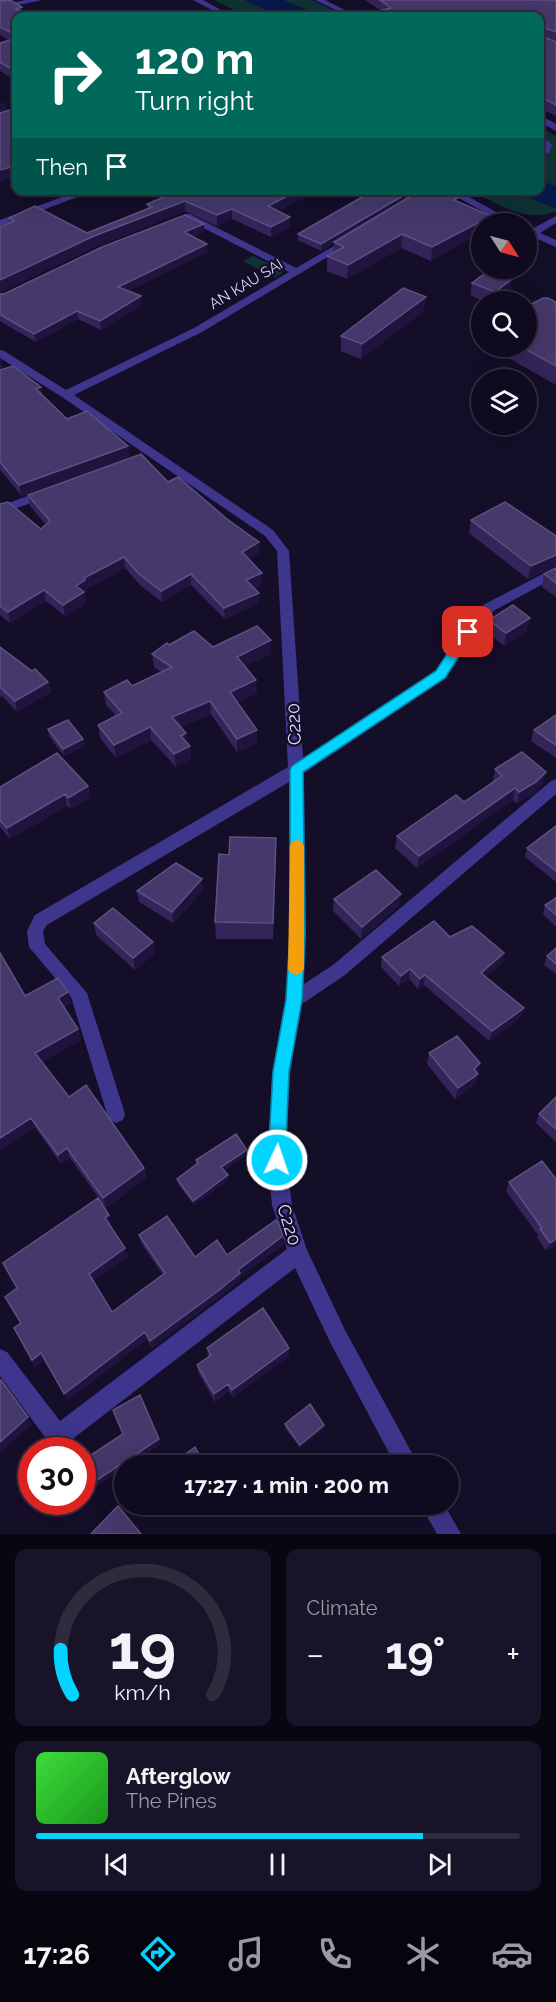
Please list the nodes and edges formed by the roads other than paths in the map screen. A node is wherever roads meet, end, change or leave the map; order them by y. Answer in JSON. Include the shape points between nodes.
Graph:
{"nodes":[{"id":1,"x":38,"y":0,"type":"edge"},
{"id":2,"x":197,"y":0,"type":"edge"},
{"id":3,"x":319,"y":0,"type":"edge"},
{"id":4,"x":0,"y":7,"type":"edge"},
{"id":5,"x":220,"y":12,"type":"edge"},
{"id":6,"x":344,"y":12,"type":"edge"},
{"id":7,"x":78,"y":195,"type":"edge"},
{"id":8,"x":458,"y":195,"type":"edge"},
{"id":9,"x":493,"y":213,"type":"edge"},
{"id":10,"x":554,"y":220,"type":"edge"},
{"id":11,"x":175,"y":221,"type":"edge"},
{"id":12,"x":0,"y":223,"type":"edge"},
{"id":13,"x":537,"y":228,"type":"edge"},
{"id":14,"x":366,"y":231,"type":"edge"},
{"id":15,"x":537,"y":234,"type":"edge"},
{"id":16,"x":556,"y":244,"type":"edge"},
{"id":17,"x":296,"y":272,"type":"junction"},
{"id":18,"x":0,"y":352,"type":"edge"},
{"id":19,"x":22,"y":368,"type":"junction"},
{"id":20,"x":8,"y":374,"type":"edge"},
{"id":21,"x":66,"y":394,"type":"junction"},
{"id":22,"x":55,"y":490,"type":"edge"},
{"id":23,"x":0,"y":510,"type":"edge"},
{"id":24,"x":556,"y":571,"type":"edge"},
{"id":25,"x":297,"y":770,"type":"junction"},
{"id":26,"x":556,"y":785,"type":"edge"},
{"id":27,"x":294,"y":1000,"type":"junction"},
{"id":28,"x":116,"y":1114,"type":"dead end"},
{"id":29,"x":298,"y":1253,"type":"junction"},
{"id":30,"x":0,"y":1359,"type":"edge"},
{"id":31,"x":402,"y":1455,"type":"edge"},
{"id":32,"x":437,"y":1515,"type":"edge"},
{"id":33,"x":450,"y":1534,"type":"edge"}],
"edges":[{"from":1,"to":4,"type":"street"},
{"from":2,"to":5,"type":"street"},
{"from":3,"to":6,"type":"street"},
{"from":7,"to":12,"type":"street"},
{"from":8,"to":9,"type":"street"},
{"from":10,"to":13,"type":"street"},
{"from":11,"to":17,"type":"street","via":[[186,216]]},
{"from":14,"to":17,"type":"street","name":"AN KAU SAI"},
{"from":15,"to":16,"type":"street"},
{"from":17,"to":21,"type":"street","name":"AN KAU SAI","via":[[198,330]]},
{"from":18,"to":19,"type":"street","name":"C220"},
{"from":19,"to":20,"type":"street"},
{"from":19,"to":21,"type":"street","name":"C220"},
{"from":21,"to":25,"type":"street","name":"C220","via":[[149,456],[269,533],[283,551]]},
{"from":22,"to":23,"type":"street"},
{"from":24,"to":25,"type":"street","via":[[490,607],[477,618],[441,674]]},
{"from":25,"to":27,"type":"street","name":"C220","via":[[298,933]]},
{"from":25,"to":28,"type":"street","via":[[41,920],[35,931],[37,947],[78,993]]},
{"from":26,"to":27,"type":"street","via":[[339,970]]},
{"from":27,"to":29,"type":"street","name":"C220","via":[[281,1072],[277,1160],[282,1205]]},
{"from":29,"to":30,"type":"street","via":[[58,1436]]},
{"from":29,"to":31,"type":"street","name":"C220"},
{"from":32,"to":33,"type":"street"}]}
